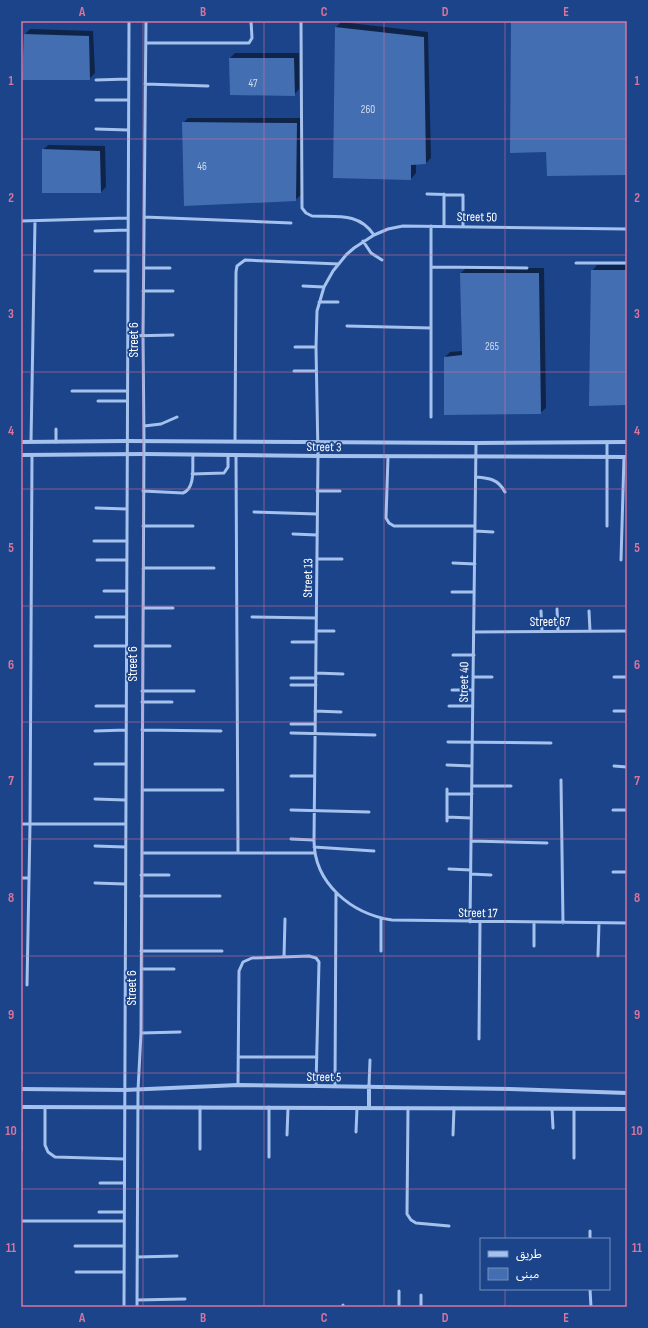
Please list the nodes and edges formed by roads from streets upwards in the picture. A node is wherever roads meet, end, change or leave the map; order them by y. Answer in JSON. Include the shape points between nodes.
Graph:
{"nodes":[{"id":1,"x":21,"y":442,"type":"edge"},
{"id":2,"x":627,"y":442,"type":"edge"},
{"id":3,"x":21,"y":455,"type":"edge"},
{"id":4,"x":625,"y":457,"type":"edge"},
{"id":5,"x":369,"y":1086,"type":"junction"},
{"id":6,"x":21,"y":1089,"type":"edge"},
{"id":7,"x":627,"y":1093,"type":"edge"},
{"id":8,"x":21,"y":1107,"type":"edge"},
{"id":9,"x":369,"y":1108,"type":"junction"},
{"id":10,"x":627,"y":1109,"type":"edge"}],
"edges":[{"from":1,"to":2,"type":"street","name":"Street 3"},
{"from":3,"to":4,"type":"street","name":"Street 3"},
{"from":5,"to":6,"type":"street","name":"Street 5","via":[[238,1086],[138,1090]]},
{"from":5,"to":7,"type":"street","name":"Street 5"},
{"from":5,"to":9,"type":"street"},
{"from":8,"to":9,"type":"street"},
{"from":9,"to":10,"type":"street"}]}
